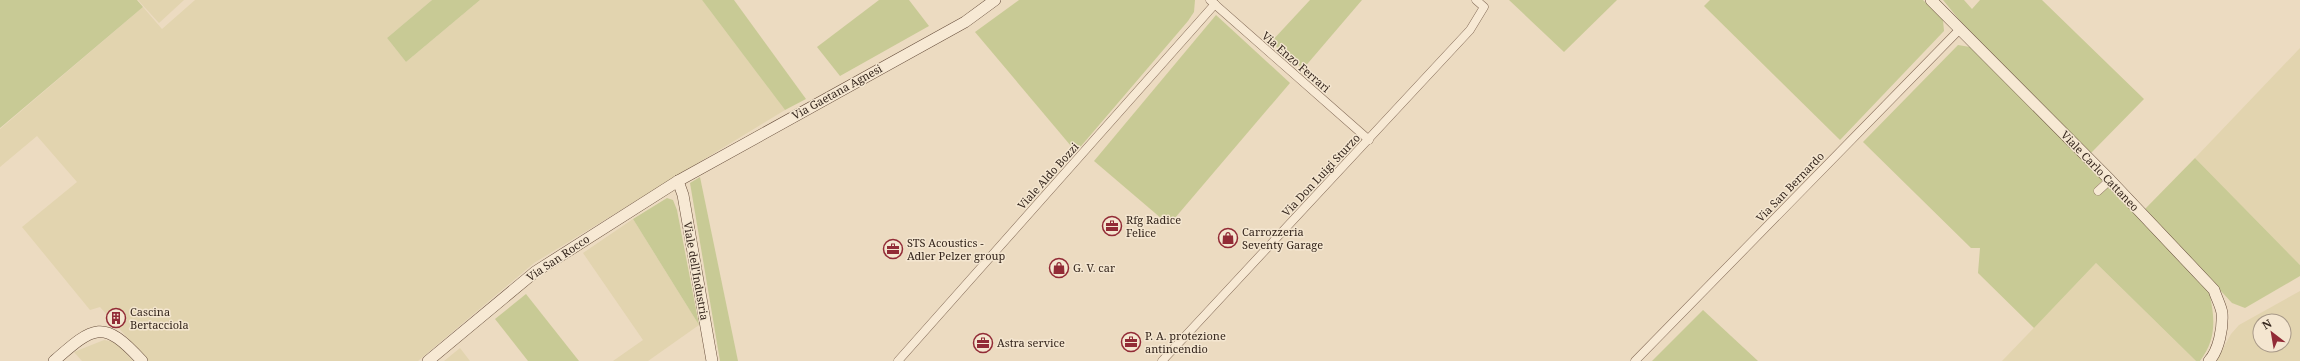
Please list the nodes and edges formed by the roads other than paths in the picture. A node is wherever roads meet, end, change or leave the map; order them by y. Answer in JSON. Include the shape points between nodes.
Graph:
{"nodes":[{"id":1,"x":995,"y":0,"type":"edge"},
{"id":2,"x":1476,"y":0,"type":"edge"},
{"id":3,"x":1932,"y":0,"type":"edge"},
{"id":4,"x":1212,"y":2,"type":"edge"},
{"id":5,"x":1960,"y":29,"type":"junction"},
{"id":6,"x":1369,"y":140,"type":"junction"},
{"id":7,"x":2110,"y":180,"type":"junction"},
{"id":8,"x":678,"y":181,"type":"junction"},
{"id":9,"x":2098,"y":191,"type":"dead end"},
{"id":10,"x":54,"y":361,"type":"edge"},
{"id":11,"x":142,"y":361,"type":"edge"},
{"id":12,"x":428,"y":361,"type":"edge"},
{"id":13,"x":712,"y":361,"type":"edge"},
{"id":14,"x":898,"y":361,"type":"edge"},
{"id":15,"x":1162,"y":361,"type":"edge"},
{"id":16,"x":1635,"y":361,"type":"edge"},
{"id":17,"x":2209,"y":361,"type":"edge"}],
"edges":[{"from":1,"to":8,"type":"street","name":"Via Gaetana Agnesi","via":[[965,22]]},
{"from":2,"to":6,"type":"street","name":"Via Don Luigi Sturzo","via":[[1484,7],[1470,30]]},
{"from":3,"to":5,"type":"street","name":"Viale Carlo Cattaneo"},
{"from":4,"to":6,"type":"street","name":"Via Enzo Ferrari"},
{"from":4,"to":14,"type":"street","name":"Viale Aldo Bozzi"},
{"from":5,"to":7,"type":"street","name":"Viale Carlo Cattaneo"},
{"from":5,"to":16,"type":"street","name":"Via San Bernardo"},
{"from":6,"to":15,"type":"street","name":"Via Don Luigi Sturzo"},
{"from":7,"to":9,"type":"street"},
{"from":7,"to":17,"type":"street","name":"Viale Carlo Cattaneo","via":[[2214,290],[2222,312],[2220,334],[2214,356]]},
{"from":8,"to":12,"type":"street","name":"Via San Rocco","via":[[535,272]]},
{"from":8,"to":13,"type":"street","name":"Viale dell'Industria","via":[[683,195]]},
{"from":10,"to":11,"type":"street","via":[[80,338],[100,332],[120,338]]}]}
